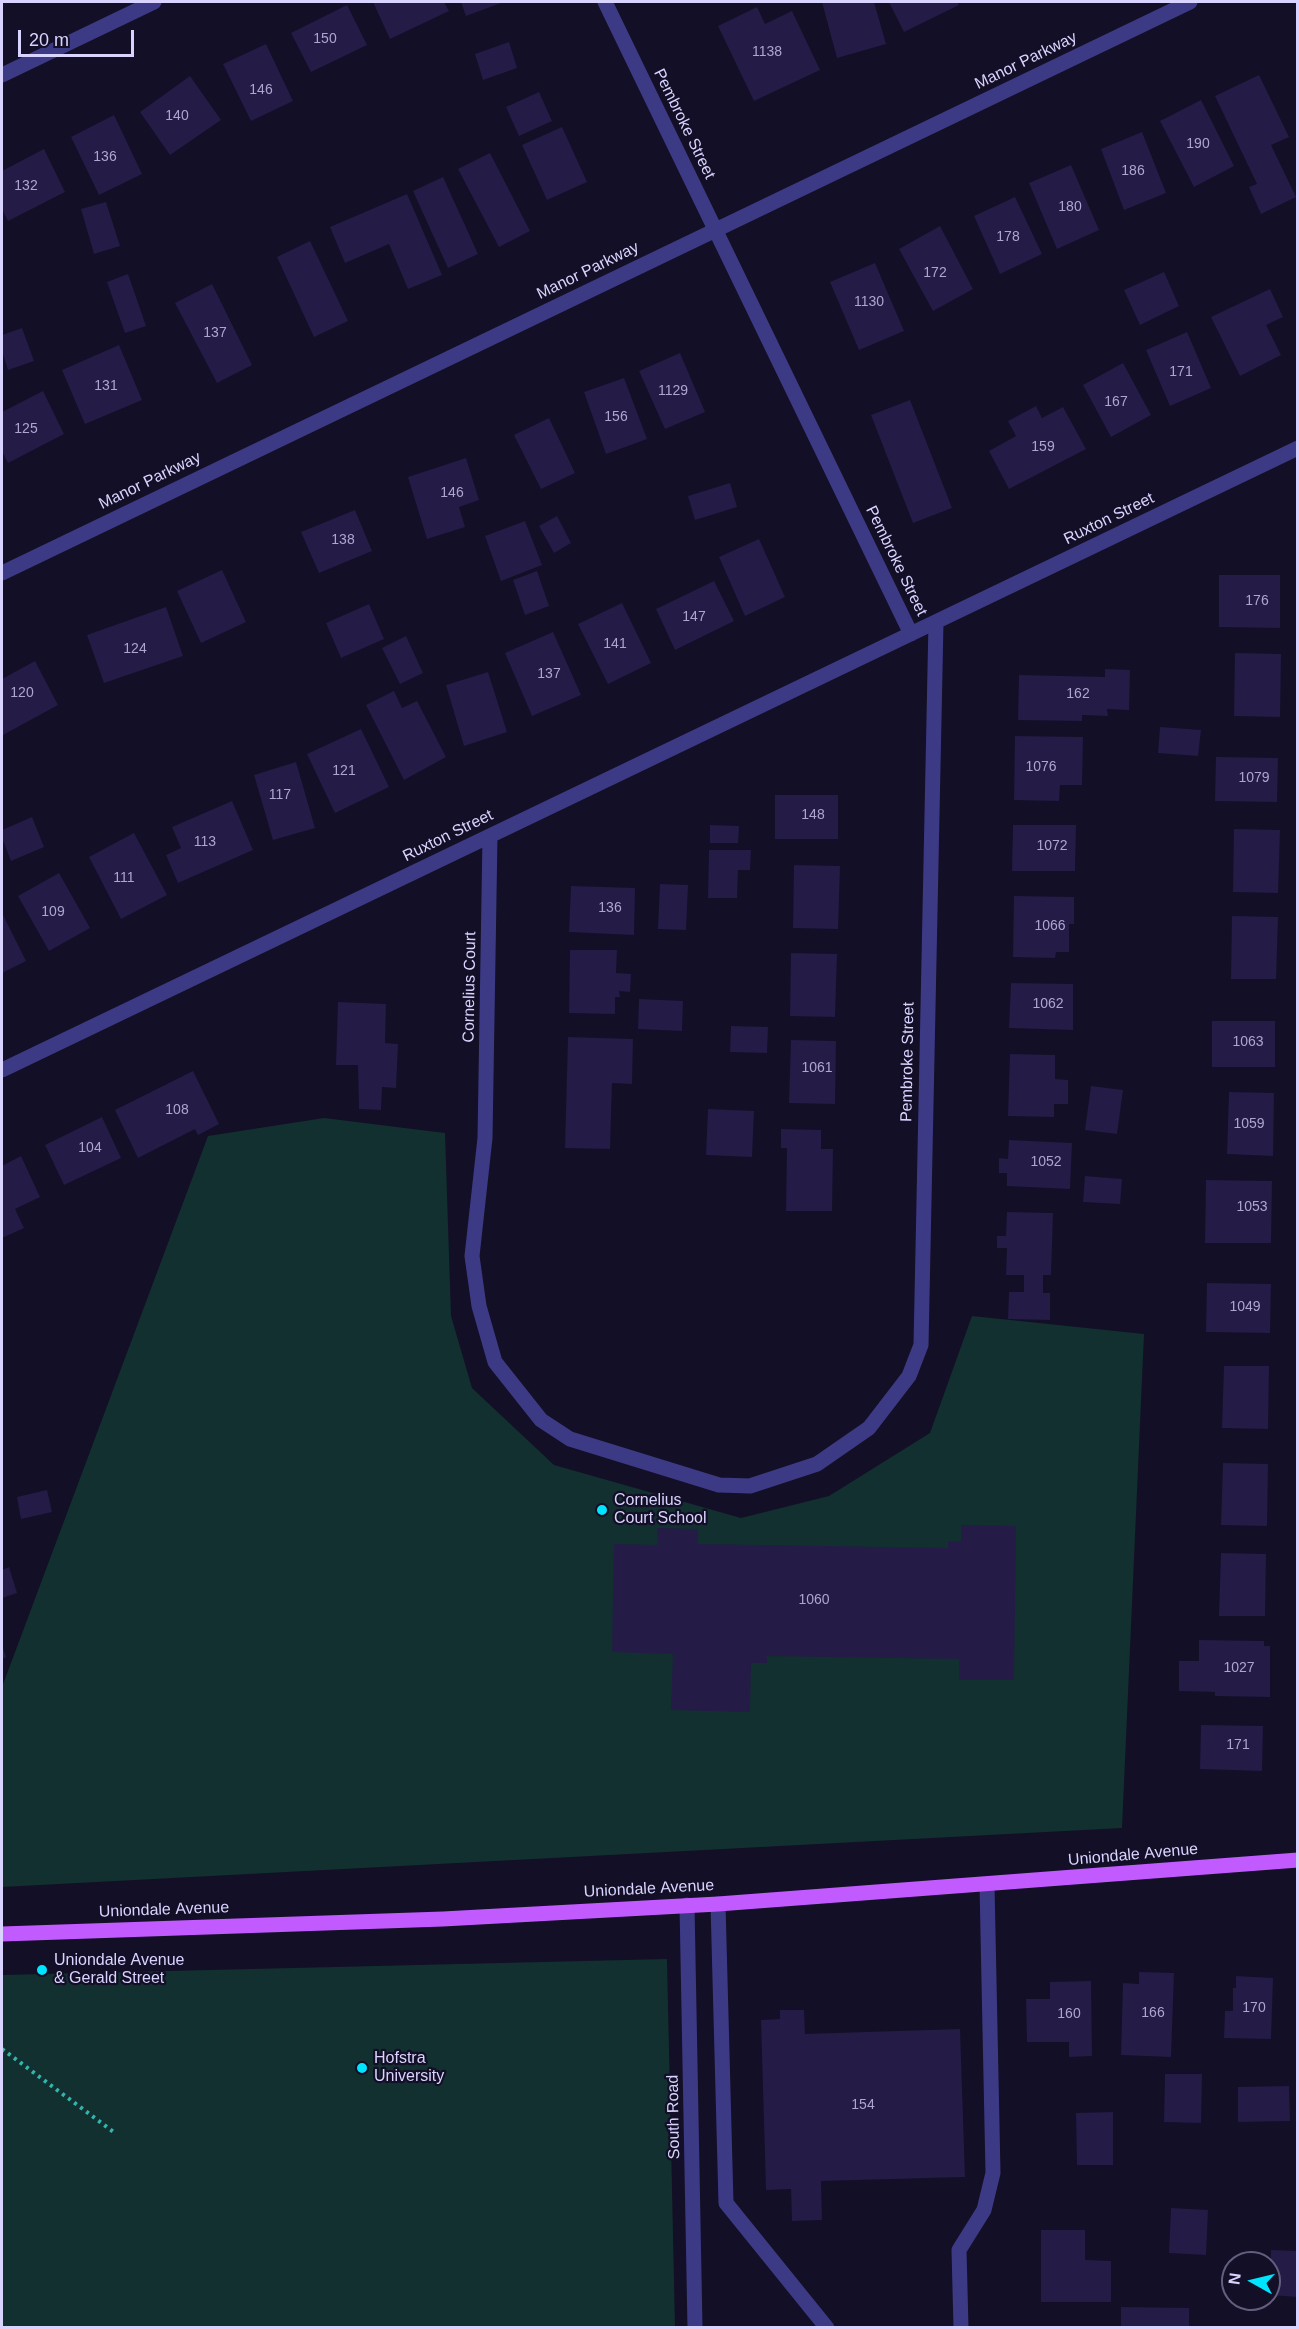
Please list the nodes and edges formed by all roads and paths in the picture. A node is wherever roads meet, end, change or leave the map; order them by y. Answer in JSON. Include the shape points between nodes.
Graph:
{"nodes":[{"id":1,"x":154,"y":2,"type":"edge"},
{"id":2,"x":605,"y":2,"type":"edge"},
{"id":3,"x":1190,"y":2,"type":"edge"},
{"id":4,"x":2,"y":75,"type":"edge"},
{"id":5,"x":716,"y":230,"type":"junction"},
{"id":6,"x":1298,"y":448,"type":"edge"},
{"id":7,"x":2,"y":573,"type":"edge"},
{"id":8,"x":936,"y":622,"type":"junction"},
{"id":9,"x":911,"y":634,"type":"junction"},
{"id":10,"x":490,"y":836,"type":"junction"},
{"id":11,"x":2,"y":1070,"type":"edge"},
{"id":12,"x":486,"y":1138,"type":"joint"},
{"id":13,"x":1298,"y":1860,"type":"edge"},
{"id":14,"x":987,"y":1884,"type":"junction"},
{"id":15,"x":718,"y":1904,"type":"junction"},
{"id":16,"x":687,"y":1905,"type":"junction"},
{"id":17,"x":2,"y":1934,"type":"edge"},
{"id":18,"x":2,"y":2049,"type":"edge"},
{"id":19,"x":115,"y":2133,"type":"dead end"},
{"id":20,"x":695,"y":2328,"type":"edge"},
{"id":21,"x":826,"y":2328,"type":"edge"},
{"id":22,"x":961,"y":2328,"type":"edge"}],
"edges":[{"from":1,"to":4,"type":"street"},
{"from":2,"to":5,"type":"street","name":"Pembroke Street"},
{"from":3,"to":5,"type":"street","name":"Manor Parkway"},
{"from":5,"to":7,"type":"street","name":"Manor Parkway"},
{"from":5,"to":9,"type":"street","name":"Pembroke Street"},
{"from":6,"to":8,"type":"street","name":"Ruxton Street"},
{"from":8,"to":9,"type":"street","name":"Pembroke Street"},
{"from":8,"to":12,"type":"street","name":"Pembroke Street","via":[[921,1346],[909,1376],[869,1428],[817,1464],[750,1486],[719,1485],[570,1438],[541,1420],[495,1362],[479,1305],[472,1256]]},
{"from":9,"to":10,"type":"street","name":"Ruxton Street"},
{"from":10,"to":11,"type":"street","name":"Ruxton Street"},
{"from":10,"to":12,"type":"street","name":"Cornelius Court"},
{"from":13,"to":14,"type":"main road","name":"Uniondale Avenue"},
{"from":14,"to":15,"type":"main road","name":"Uniondale Avenue"},
{"from":14,"to":22,"type":"street","via":[[993,2173],[984,2210],[959,2250]]},
{"from":15,"to":16,"type":"main road","name":"Uniondale Avenue"},
{"from":15,"to":21,"type":"street","via":[[726,2203]]},
{"from":16,"to":17,"type":"main road","name":"Uniondale Avenue","via":[[442,1919]]},
{"from":16,"to":20,"type":"street","name":"South Road"},
{"from":18,"to":19,"type":"path"}]}
